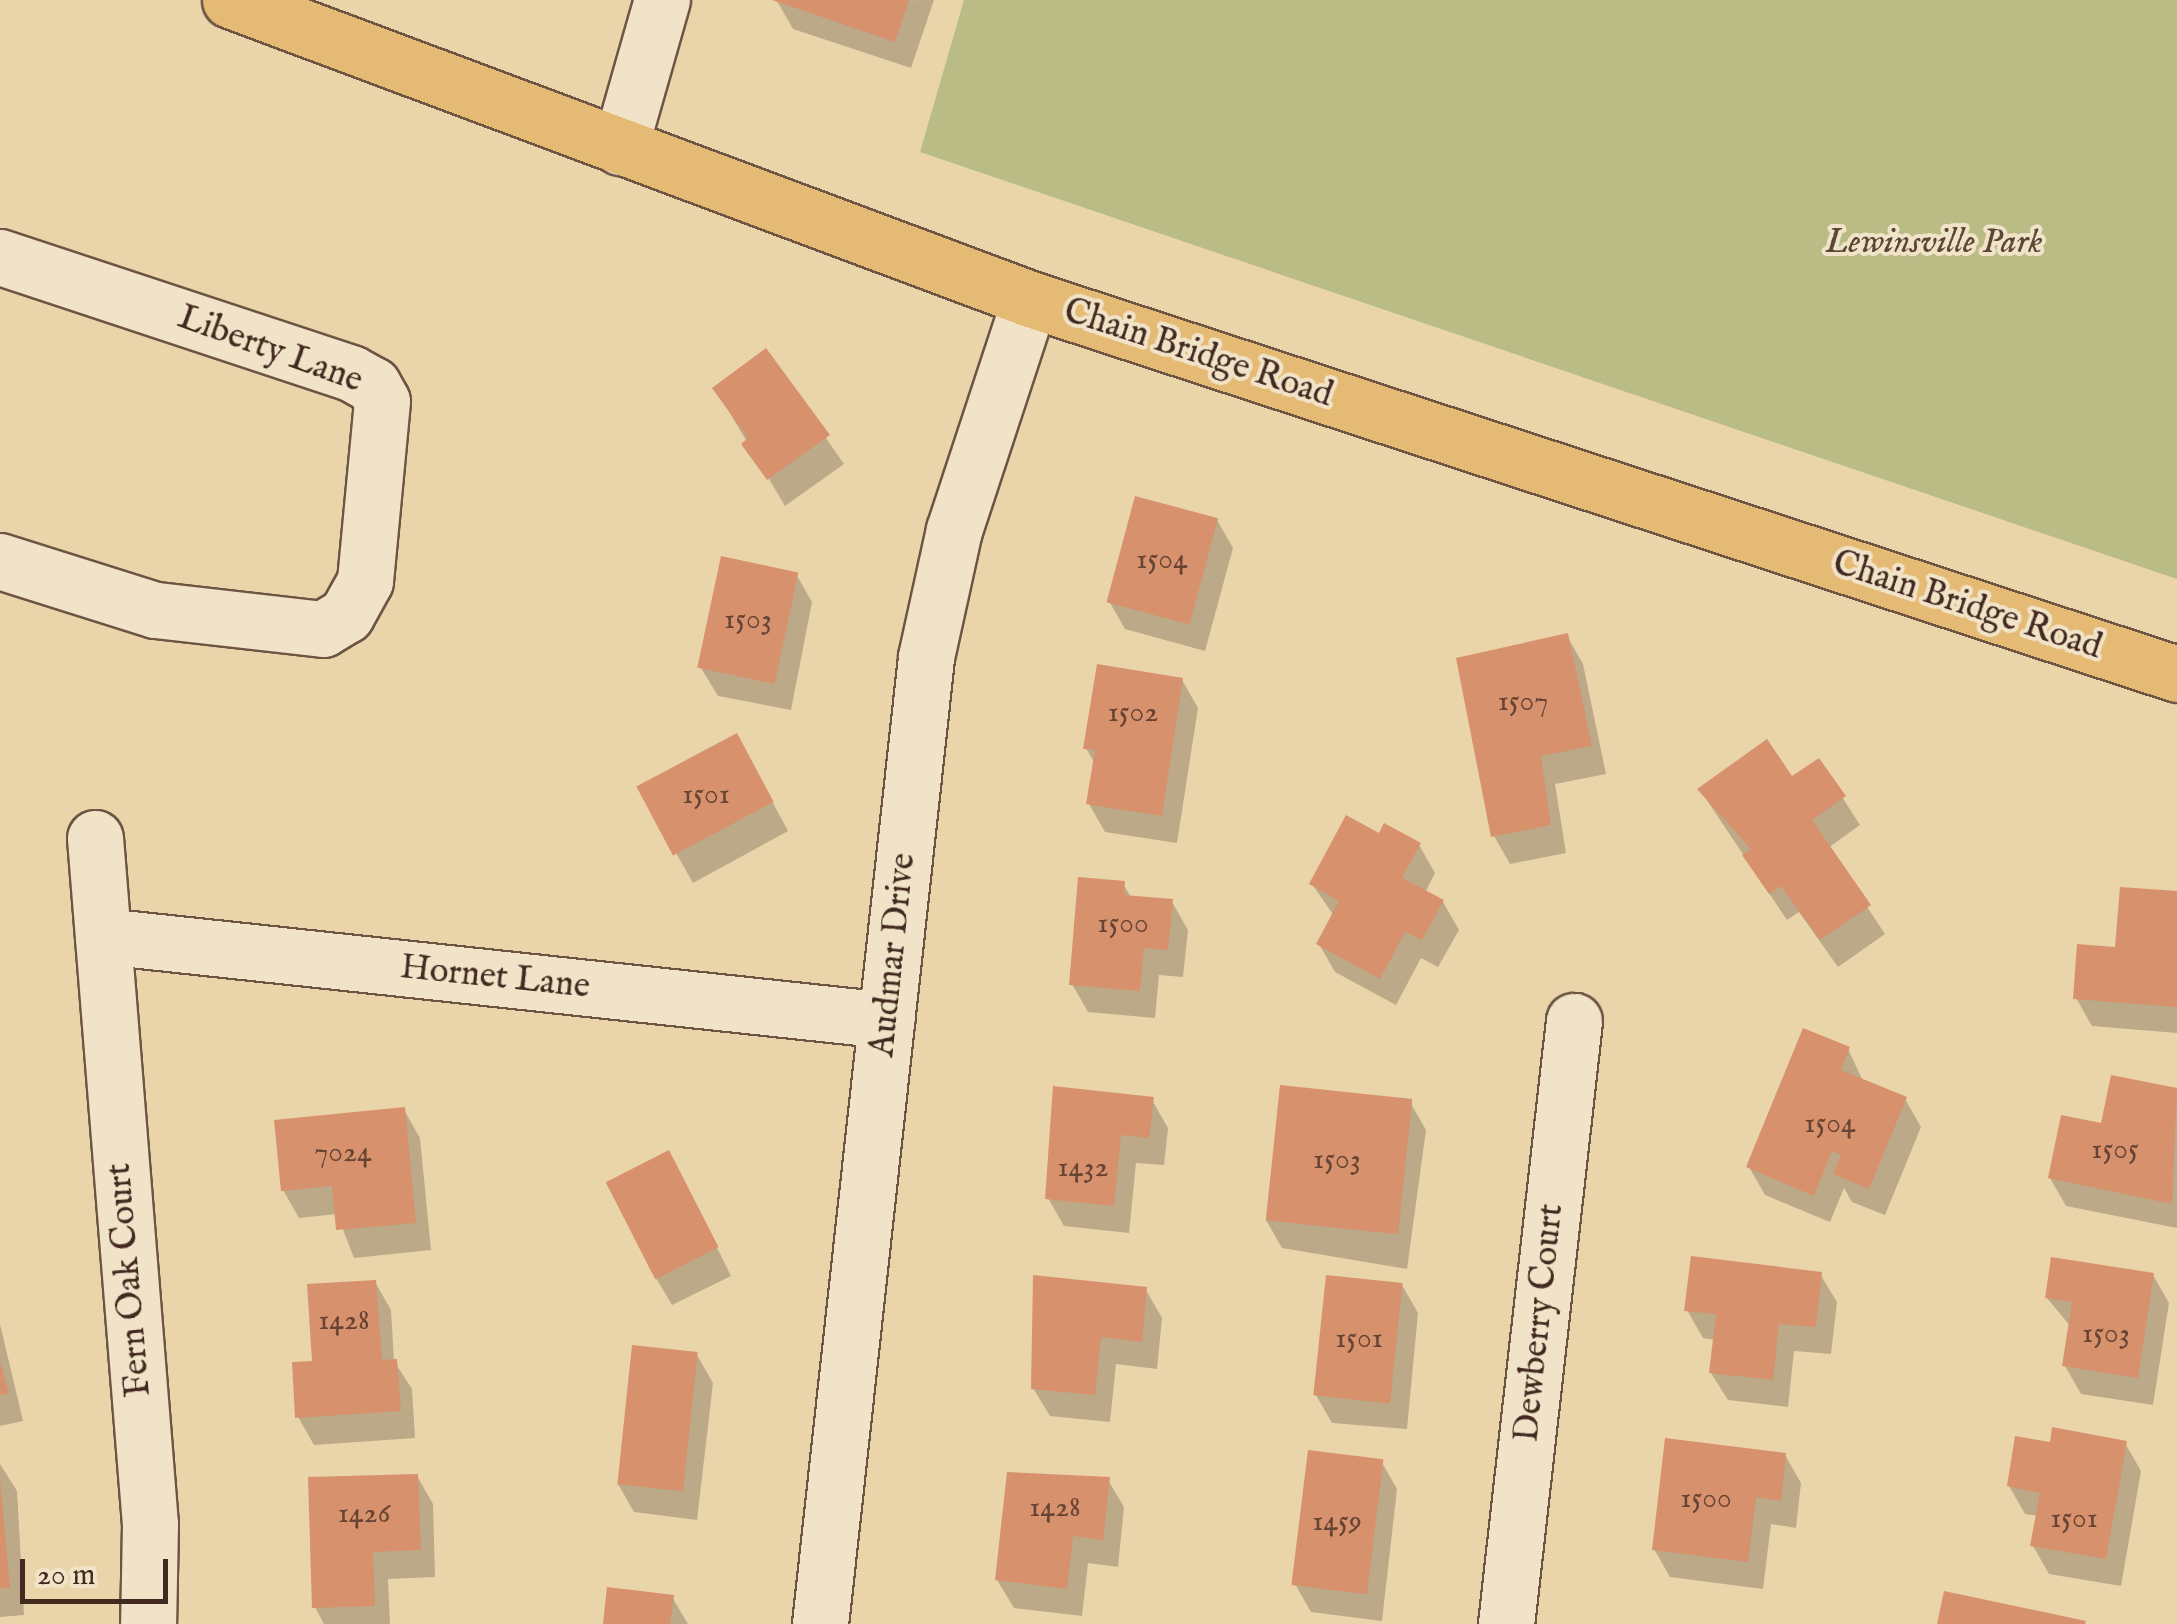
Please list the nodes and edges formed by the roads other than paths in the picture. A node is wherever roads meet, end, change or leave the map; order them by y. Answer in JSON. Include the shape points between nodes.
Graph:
{"nodes":[{"id":1,"x":230,"y":0,"type":"edge"},
{"id":2,"x":662,"y":0,"type":"edge"},
{"id":3,"x":620,"y":147,"type":"junction"},
{"id":4,"x":0,"y":257,"type":"edge"},
{"id":5,"x":1030,"y":299,"type":"junction"},
{"id":6,"x":0,"y":561,"type":"edge"},
{"id":7,"x":2177,"y":674,"type":"edge"},
{"id":8,"x":95,"y":838,"type":"dead end"},
{"id":9,"x":103,"y":936,"type":"junction"},
{"id":10,"x":887,"y":1020,"type":"junction"},
{"id":11,"x":1574,"y":1021,"type":"dead end"},
{"id":12,"x":148,"y":1624,"type":"edge"},
{"id":13,"x":820,"y":1624,"type":"edge"},
{"id":14,"x":1506,"y":1624,"type":"edge"}],
"edges":[{"from":1,"to":3,"type":"main road","name":"Chain Bridge Road"},
{"from":2,"to":3,"type":"street"},
{"from":3,"to":5,"type":"main road","name":"Chain Bridge Road"},
{"from":4,"to":6,"type":"street","name":"Liberty Lane","via":[[352,373],[373,384],[382,400],[366,581],[346,616],[323,629],[155,610]]},
{"from":5,"to":7,"type":"main road","name":"Chain Bridge Road"},
{"from":5,"to":10,"type":"street","name":"Audmar Drive","via":[[954,530],[926,656]]},
{"from":8,"to":9,"type":"street","name":"Fern Oak Court"},
{"from":9,"to":10,"type":"street","name":"Hornet Lane"},
{"from":9,"to":12,"type":"street","name":"Fern Oak Court","via":[[150,1524]]},
{"from":10,"to":13,"type":"street","name":"Audmar Drive"},
{"from":11,"to":14,"type":"street","name":"Dewberry Court"}]}
